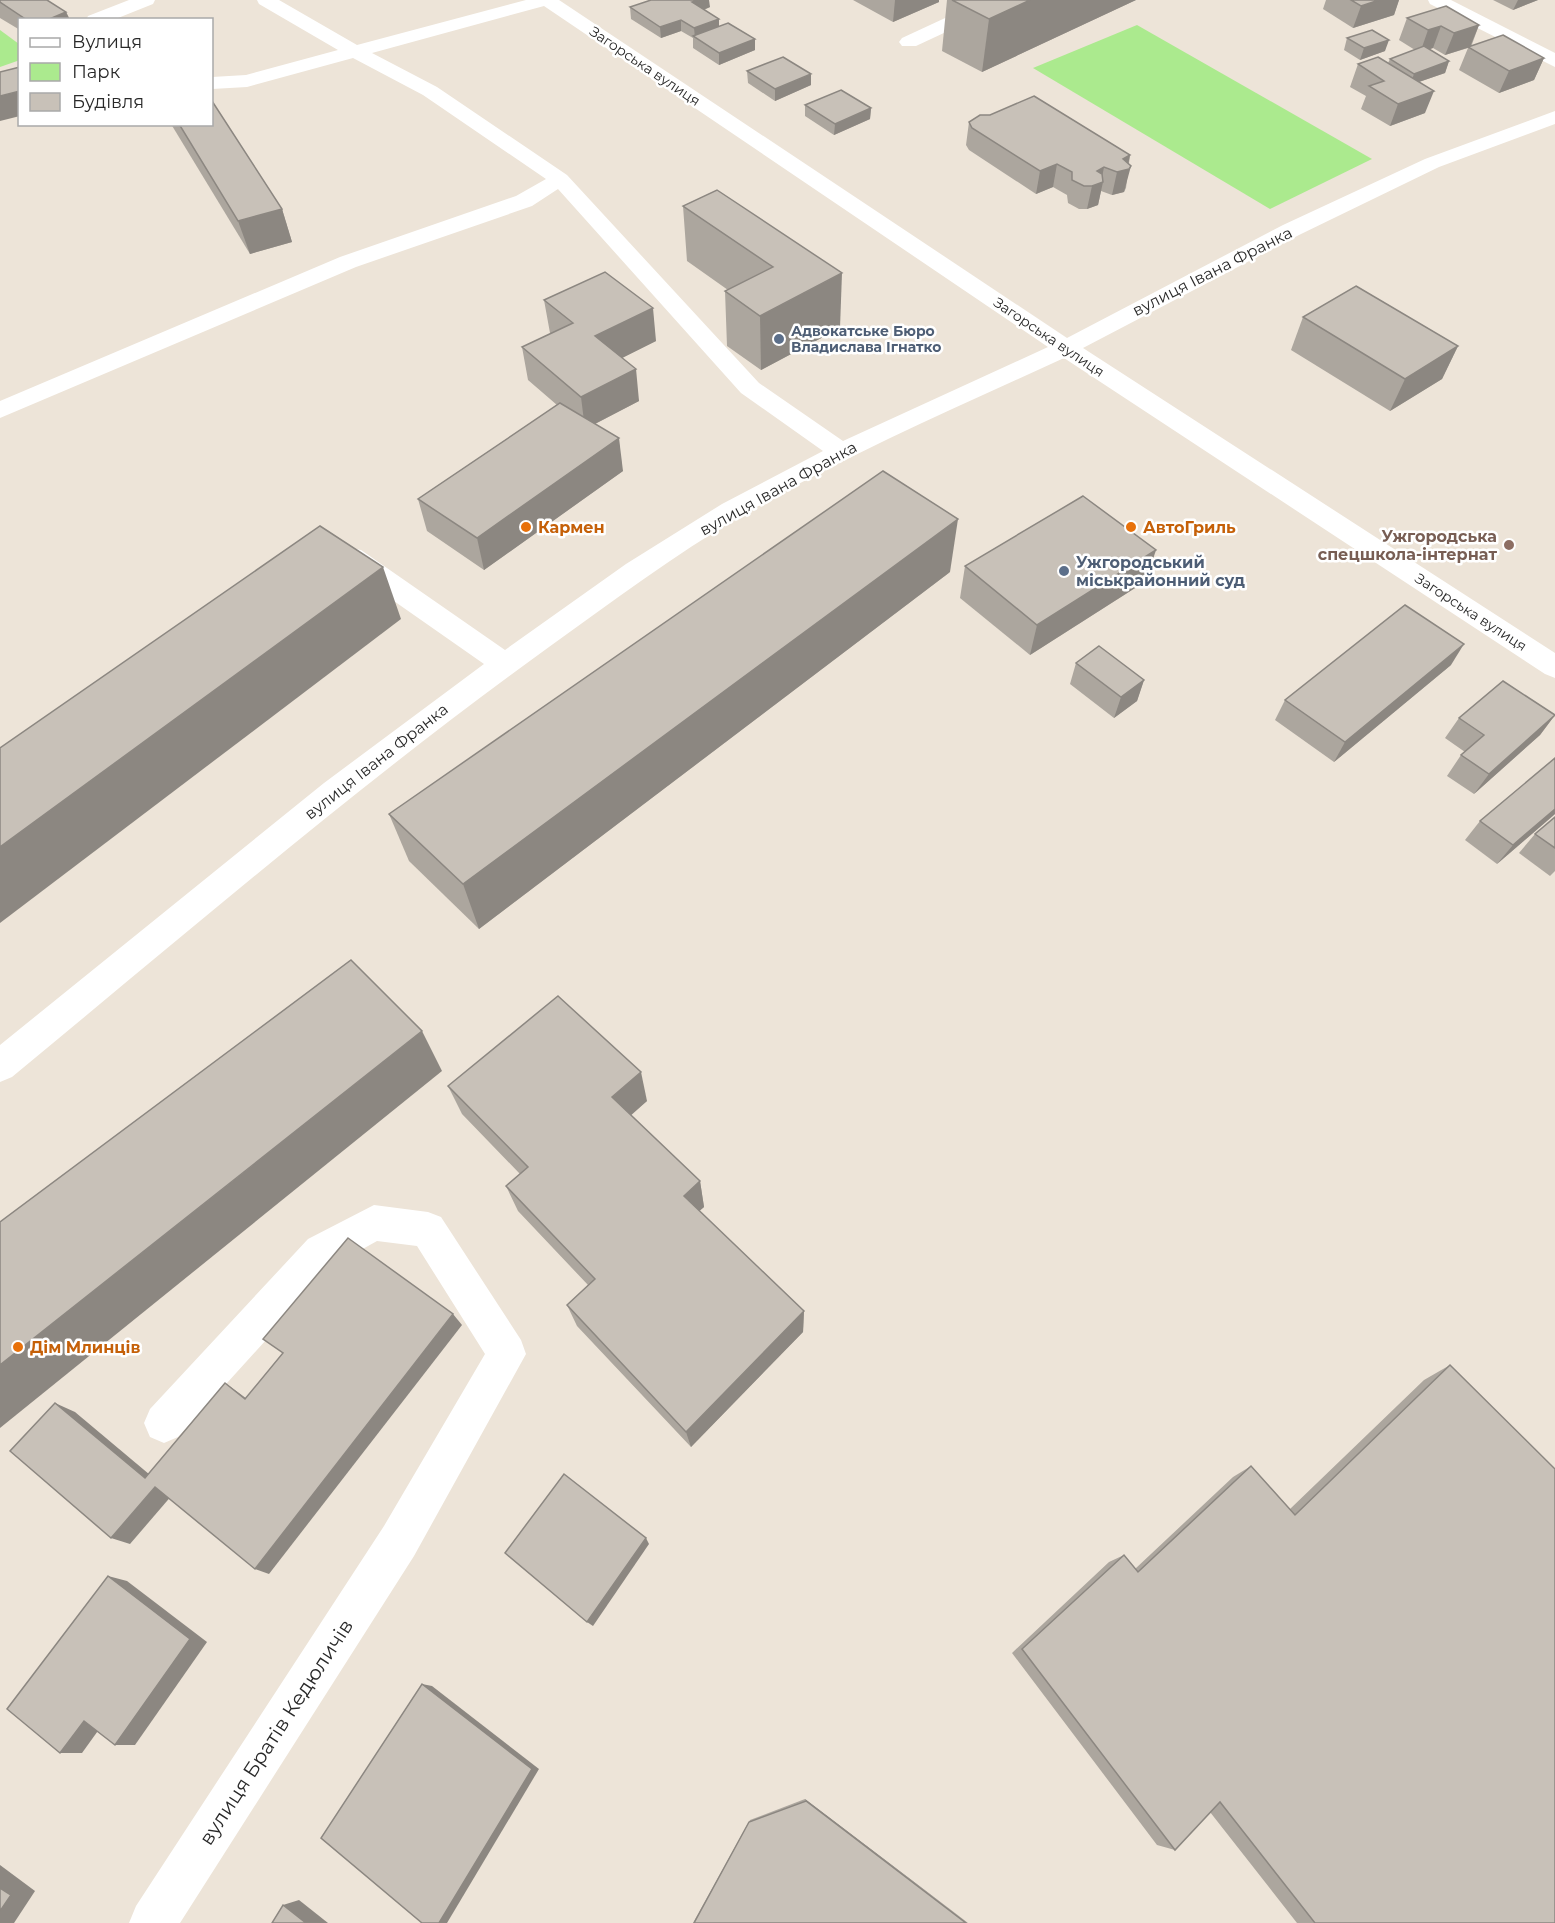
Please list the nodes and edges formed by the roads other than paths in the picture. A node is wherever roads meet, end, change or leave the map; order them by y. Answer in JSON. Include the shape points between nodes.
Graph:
{"nodes":[{"id":1,"x":146,"y":0,"type":"edge"},
{"id":2,"x":266,"y":0,"type":"edge"},
{"id":3,"x":546,"y":0,"type":"edge"},
{"id":4,"x":1437,"y":0,"type":"edge"},
{"id":5,"x":987,"y":2,"type":"edge"},
{"id":6,"x":99,"y":18,"type":"edge"},
{"id":7,"x":909,"y":42,"type":"dead end"},
{"id":8,"x":355,"y":52,"type":"junction"},
{"id":9,"x":1555,"y":61,"type":"edge"},
{"id":10,"x":213,"y":83,"type":"edge"},
{"id":11,"x":1555,"y":117,"type":"edge"},
{"id":12,"x":560,"y":179,"type":"junction"},
{"id":13,"x":1065,"y":348,"type":"junction"},
{"id":14,"x":0,"y":410,"type":"edge"},
{"id":15,"x":841,"y":452,"type":"junction"},
{"id":16,"x":325,"y":566,"type":"edge"},
{"id":17,"x":505,"y":664,"type":"junction"},
{"id":18,"x":1555,"y":668,"type":"edge"},
{"id":19,"x":0,"y":1066,"type":"edge"},
{"id":20,"x":164,"y":1423,"type":"dead end"},
{"id":21,"x":153,"y":1923,"type":"edge"}],
"edges":[{"from":1,"to":6,"type":"street"},
{"from":2,"to":8,"type":"street"},
{"from":3,"to":8,"type":"street"},
{"from":3,"to":13,"type":"street","name":"Загорська вулиця"},
{"from":4,"to":9,"type":"street"},
{"from":5,"to":7,"type":"street"},
{"from":8,"to":10,"type":"street","via":[[247,81]]},
{"from":8,"to":12,"type":"street","via":[[430,91]]},
{"from":11,"to":13,"type":"street","name":"вулиця Івана Франка","via":[[1432,163],[1281,235]]},
{"from":12,"to":14,"type":"street","via":[[524,201],[348,261]]},
{"from":12,"to":15,"type":"street","via":[[750,388]]},
{"from":13,"to":15,"type":"street","name":"вулиця Івана Франка"},
{"from":13,"to":18,"type":"street","name":"Загорська вулиця"},
{"from":15,"to":17,"type":"street","name":"вулиця Івана Франка","via":[[731,510],[636,571]]},
{"from":16,"to":17,"type":"street","via":[[344,552]]},
{"from":17,"to":19,"type":"street","name":"вулиця Івана Франка","via":[[334,792]]},
{"from":20,"to":21,"type":"street","name":"вулиця Братів Кедюличів","via":[[321,1252],[374,1222],[428,1230],[507,1354],[399,1541]]}]}
